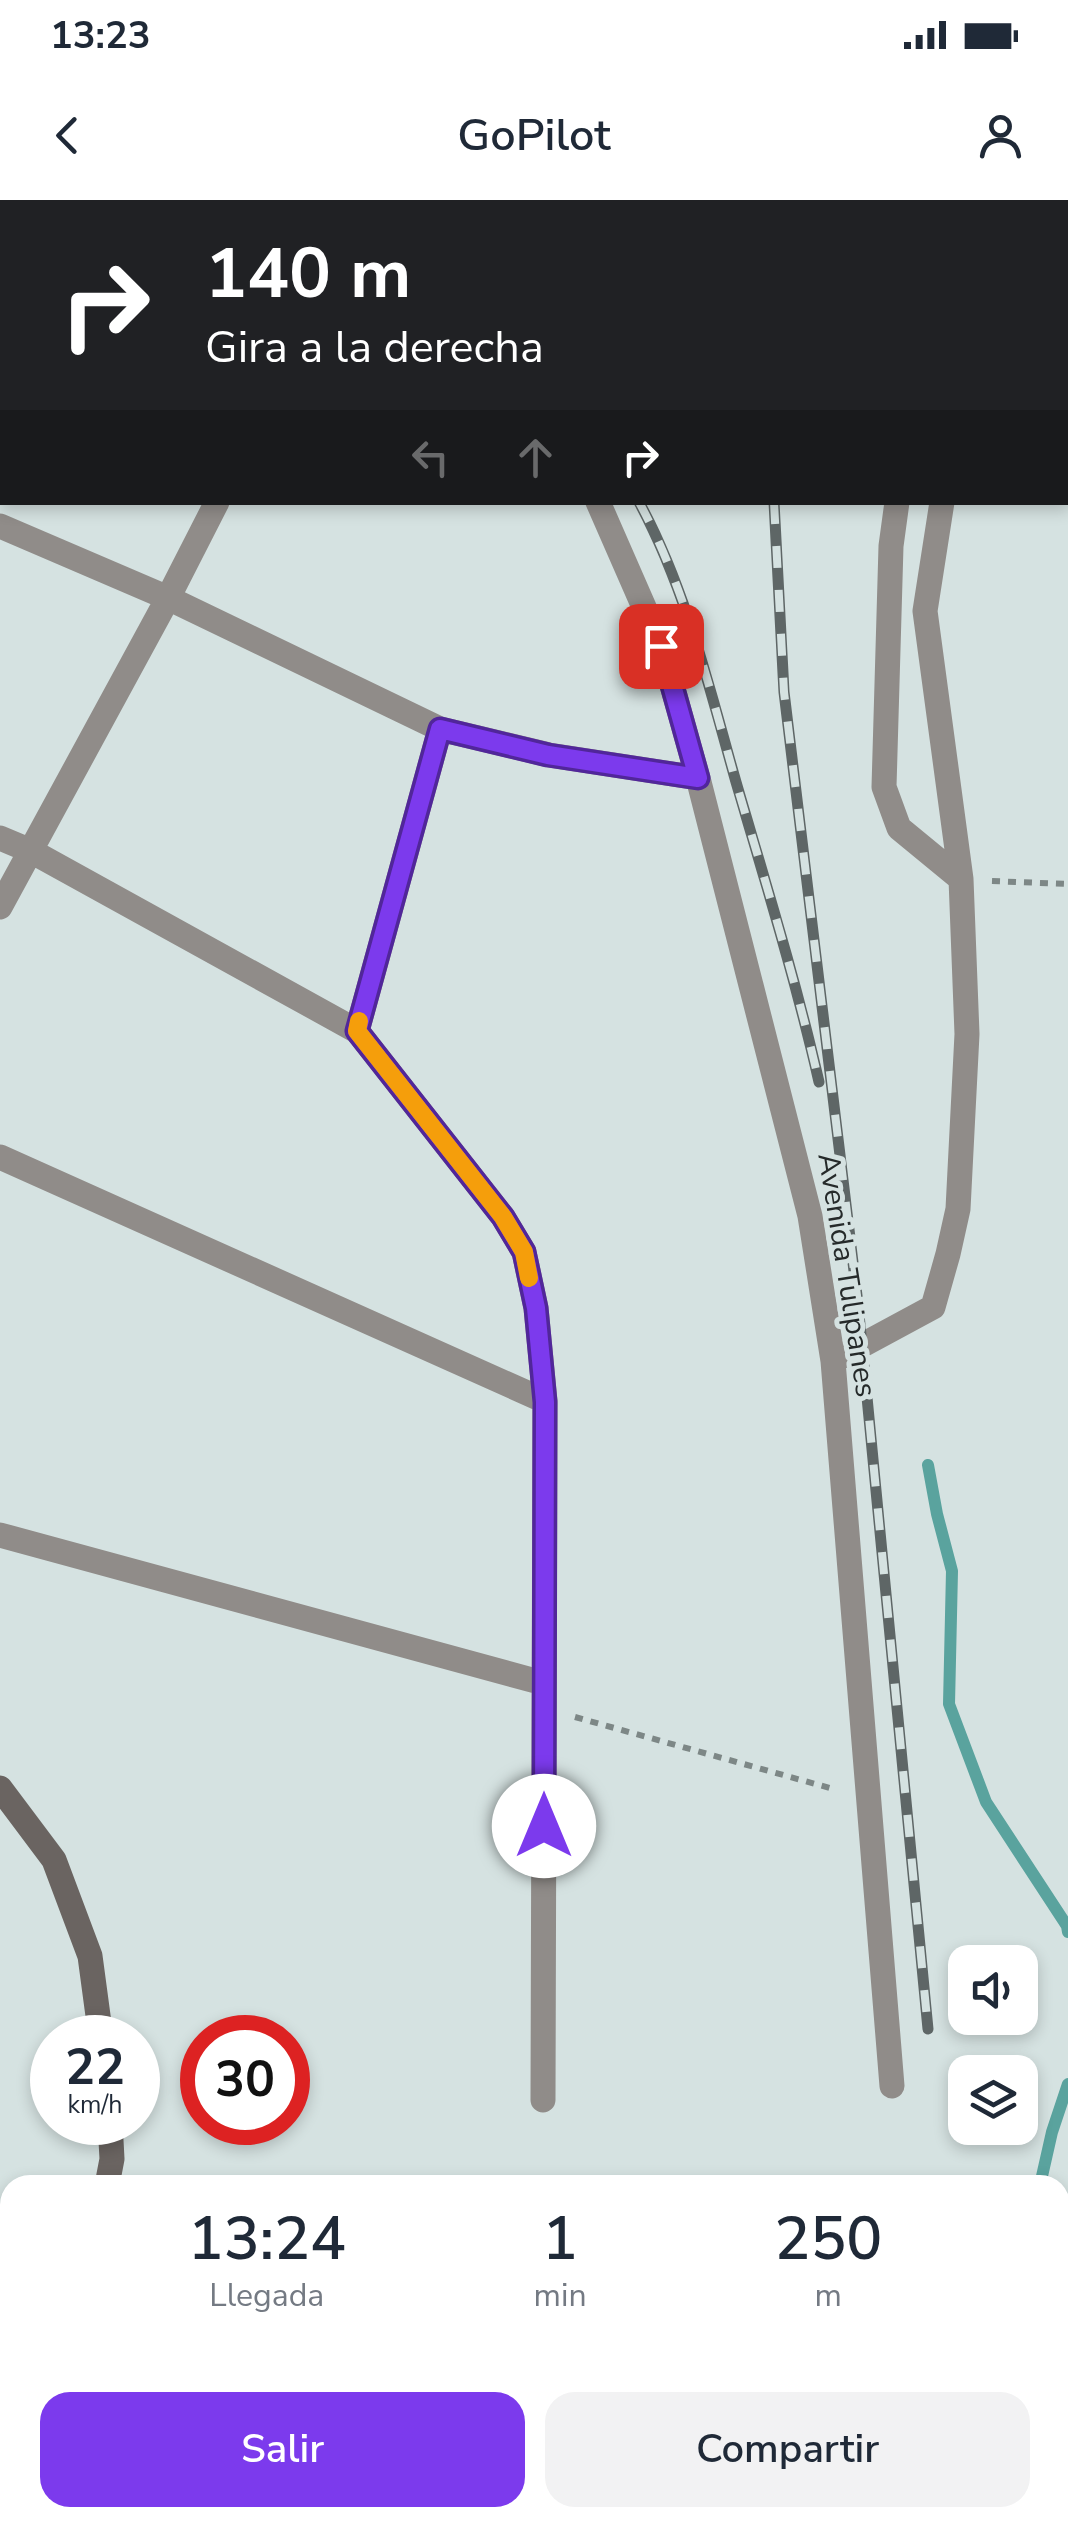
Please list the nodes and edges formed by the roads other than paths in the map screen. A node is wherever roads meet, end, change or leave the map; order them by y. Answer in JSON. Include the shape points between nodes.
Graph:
{"nodes":[{"id":1,"x":215,"y":505,"type":"edge"},
{"id":2,"x":599,"y":505,"type":"edge"},
{"id":3,"x":897,"y":505,"type":"edge"},
{"id":4,"x":942,"y":505,"type":"edge"},
{"id":5,"x":0,"y":526,"type":"edge"},
{"id":6,"x":168,"y":598,"type":"junction"},
{"id":7,"x":440,"y":729,"type":"junction"},
{"id":8,"x":698,"y":778,"type":"junction"},
{"id":9,"x":0,"y":838,"type":"edge"},
{"id":10,"x":31,"y":851,"type":"junction"},
{"id":11,"x":961,"y":879,"type":"junction"},
{"id":12,"x":0,"y":906,"type":"edge"},
{"id":13,"x":357,"y":1031,"type":"junction"},
{"id":14,"x":0,"y":1158,"type":"edge"},
{"id":15,"x":833,"y":1361,"type":"junction"},
{"id":16,"x":545,"y":1402,"type":"junction"},
{"id":17,"x":0,"y":1535,"type":"edge"},
{"id":18,"x":544,"y":1696,"type":"junction"},
{"id":19,"x":0,"y":1788,"type":"edge"},
{"id":20,"x":98,"y":2015,"type":"edge"},
{"id":21,"x":892,"y":2086,"type":"dead end"},
{"id":22,"x":543,"y":2100,"type":"dead end"},
{"id":23,"x":111,"y":2145,"type":"edge"},
{"id":24,"x":109,"y":2175,"type":"edge"}],
"edges":[{"from":1,"to":6,"type":"street"},
{"from":2,"to":8,"type":"street","name":"Avenida Tulipanes","via":[[661,646]]},
{"from":3,"to":11,"type":"street","via":[[884,786],[898,828]]},
{"from":4,"to":11,"type":"street","via":[[925,611]]},
{"from":5,"to":6,"type":"street"},
{"from":6,"to":7,"type":"street"},
{"from":6,"to":10,"type":"street"},
{"from":7,"to":8,"type":"street","via":[[548,755]]},
{"from":7,"to":13,"type":"street"},
{"from":8,"to":15,"type":"street","name":"Avenida Tulipanes","via":[[810,1216]]},
{"from":9,"to":10,"type":"street"},
{"from":10,"to":12,"type":"street"},
{"from":10,"to":13,"type":"street"},
{"from":11,"to":15,"type":"street","via":[[967,1034],[958,1209],[948,1254],[932,1307]]},
{"from":13,"to":16,"type":"street","via":[[524,1252]]},
{"from":14,"to":16,"type":"street"},
{"from":15,"to":21,"type":"street","name":"Avenida Tulipanes"},
{"from":16,"to":18,"type":"street"},
{"from":17,"to":18,"type":"street"},
{"from":18,"to":22,"type":"street"},
{"from":19,"to":20,"type":"street","via":[[54,1860],[90,1956]]},
{"from":23,"to":24,"type":"street"}]}
